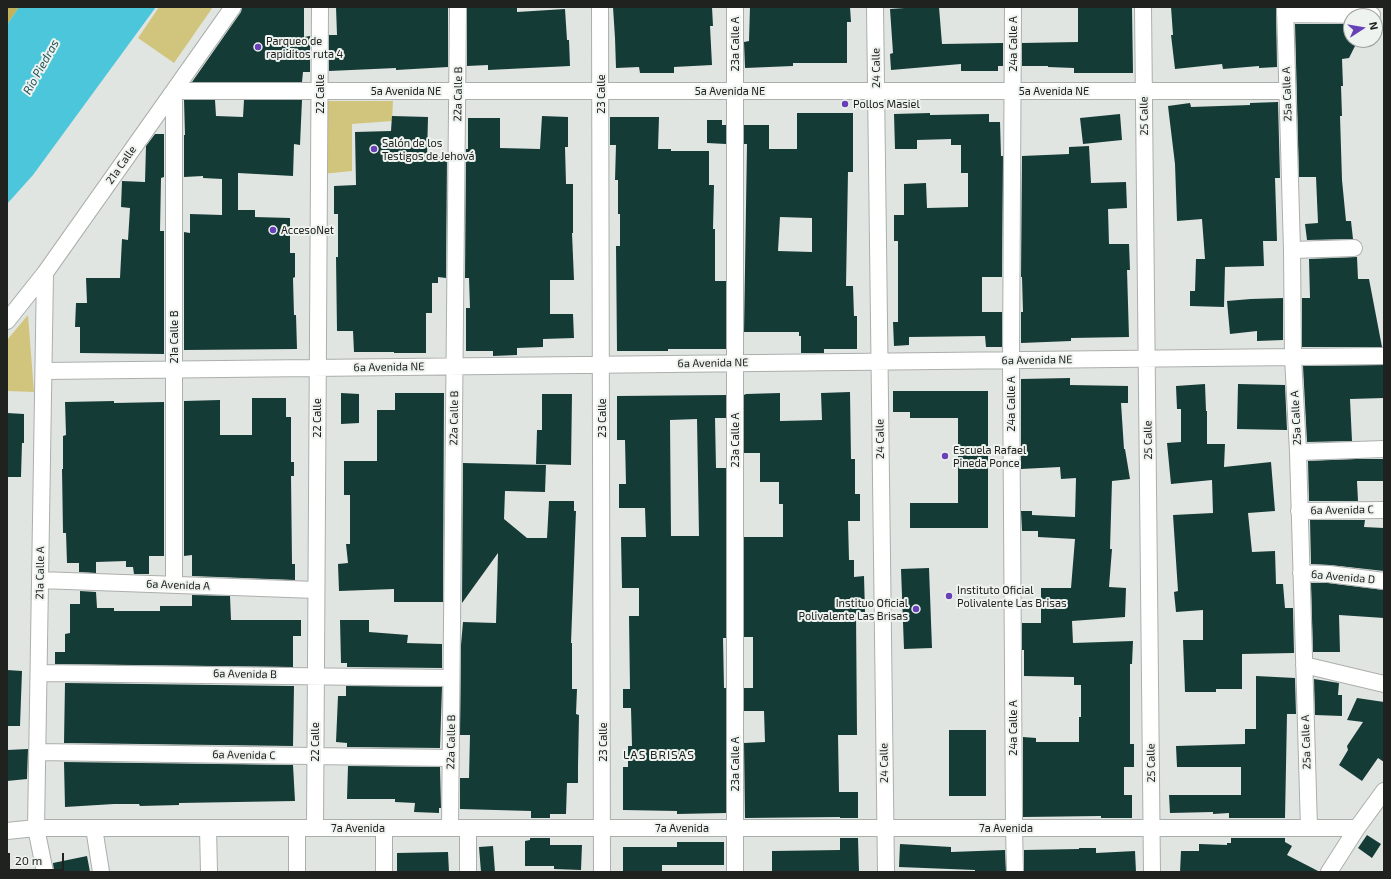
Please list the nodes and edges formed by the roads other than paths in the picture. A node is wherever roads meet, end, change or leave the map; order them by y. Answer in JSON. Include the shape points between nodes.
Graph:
{"nodes":[{"id":1,"x":234,"y":7,"type":"edge"},
{"id":2,"x":320,"y":7,"type":"edge"},
{"id":3,"x":458,"y":7,"type":"edge"},
{"id":4,"x":600,"y":7,"type":"edge"},
{"id":5,"x":735,"y":7,"type":"edge"},
{"id":6,"x":875,"y":7,"type":"edge"},
{"id":7,"x":1013,"y":7,"type":"edge"},
{"id":8,"x":1143,"y":7,"type":"edge"},
{"id":9,"x":1285,"y":10,"type":"edge"},
{"id":10,"x":1343,"y":13,"type":"edge"},
{"id":11,"x":174,"y":90,"type":"junction"},
{"id":12,"x":320,"y":91,"type":"junction"},
{"id":13,"x":458,"y":91,"type":"junction"},
{"id":14,"x":600,"y":91,"type":"junction"},
{"id":15,"x":735,"y":91,"type":"junction"},
{"id":16,"x":876,"y":91,"type":"junction"},
{"id":17,"x":1013,"y":91,"type":"junction"},
{"id":18,"x":1144,"y":91,"type":"junction"},
{"id":19,"x":1287,"y":91,"type":"junction"},
{"id":20,"x":1354,"y":248,"type":"dead end"},
{"id":21,"x":1292,"y":250,"type":"junction"},
{"id":22,"x":45,"y":274,"type":"junction"},
{"id":23,"x":7,"y":321,"type":"edge"},
{"id":24,"x":1383,"y":356,"type":"dead end"},
{"id":25,"x":1293,"y":357,"type":"junction"},
{"id":26,"x":1147,"y":358,"type":"junction"},
{"id":27,"x":1011,"y":360,"type":"junction"},
{"id":28,"x":879,"y":361,"type":"junction"},
{"id":29,"x":735,"y":363,"type":"junction"},
{"id":30,"x":601,"y":365,"type":"junction"},
{"id":31,"x":455,"y":366,"type":"junction"},
{"id":32,"x":318,"y":368,"type":"junction"},
{"id":33,"x":174,"y":370,"type":"junction"},
{"id":34,"x":44,"y":371,"type":"junction"},
{"id":35,"x":1384,"y":449,"type":"edge"},
{"id":36,"x":1298,"y":452,"type":"junction"},
{"id":37,"x":1384,"y":510,"type":"edge"},
{"id":38,"x":1299,"y":511,"type":"junction"},
{"id":39,"x":1301,"y":573,"type":"junction"},
{"id":40,"x":40,"y":580,"type":"junction"},
{"id":41,"x":1384,"y":581,"type":"edge"},
{"id":42,"x":174,"y":584,"type":"junction"},
{"id":43,"x":316,"y":590,"type":"junction"},
{"id":44,"x":1304,"y":665,"type":"junction"},
{"id":45,"x":39,"y":672,"type":"junction"},
{"id":46,"x":316,"y":675,"type":"junction"},
{"id":47,"x":452,"y":678,"type":"junction"},
{"id":48,"x":1384,"y":684,"type":"edge"},
{"id":49,"x":37,"y":752,"type":"junction"},
{"id":50,"x":315,"y":756,"type":"junction"},
{"id":51,"x":451,"y":758,"type":"junction"},
{"id":52,"x":1384,"y":791,"type":"edge"},
{"id":53,"x":36,"y":828,"type":"junction"},
{"id":54,"x":94,"y":828,"type":"junction"},
{"id":55,"x":208,"y":828,"type":"junction"},
{"id":56,"x":315,"y":828,"type":"junction"},
{"id":57,"x":384,"y":828,"type":"junction"},
{"id":58,"x":450,"y":828,"type":"junction"},
{"id":59,"x":468,"y":828,"type":"junction"},
{"id":60,"x":603,"y":828,"type":"junction"},
{"id":61,"x":735,"y":828,"type":"junction"},
{"id":62,"x":885,"y":828,"type":"junction"},
{"id":63,"x":1014,"y":828,"type":"junction"},
{"id":64,"x":1152,"y":828,"type":"junction"},
{"id":65,"x":1308,"y":828,"type":"junction"},
{"id":66,"x":1357,"y":828,"type":"junction"},
{"id":67,"x":297,"y":829,"type":"junction"},
{"id":68,"x":7,"y":831,"type":"edge"},
{"id":69,"x":45,"y":872,"type":"edge"},
{"id":70,"x":102,"y":872,"type":"edge"},
{"id":71,"x":208,"y":872,"type":"edge"},
{"id":72,"x":297,"y":872,"type":"edge"},
{"id":73,"x":384,"y":872,"type":"edge"},
{"id":74,"x":468,"y":872,"type":"edge"},
{"id":75,"x":602,"y":872,"type":"edge"},
{"id":76,"x":735,"y":872,"type":"edge"},
{"id":77,"x":886,"y":872,"type":"edge"},
{"id":78,"x":1015,"y":872,"type":"edge"},
{"id":79,"x":1152,"y":872,"type":"edge"},
{"id":80,"x":1329,"y":872,"type":"edge"}],
"edges":[{"from":1,"to":11,"type":"street","name":"21a Calle"},
{"from":2,"to":12,"type":"street","name":"22 Calle"},
{"from":3,"to":13,"type":"street","name":"22a Calle B"},
{"from":4,"to":14,"type":"street","name":"23 Calle"},
{"from":5,"to":15,"type":"street","name":"23a Calle A"},
{"from":6,"to":16,"type":"street","name":"24 Calle"},
{"from":7,"to":17,"type":"street","name":"24a Calle A"},
{"from":8,"to":18,"type":"street","name":"25 Calle"},
{"from":9,"to":10,"type":"street"},
{"from":9,"to":19,"type":"street","name":"25a Calle A"},
{"from":11,"to":12,"type":"street","name":"5a Avenida NE"},
{"from":11,"to":22,"type":"street","name":"21a Calle"},
{"from":11,"to":33,"type":"street","name":"21a Calle B"},
{"from":12,"to":13,"type":"street","name":"5a Avenida NE"},
{"from":12,"to":32,"type":"street","name":"22 Calle"},
{"from":13,"to":14,"type":"street","name":"5a Avenida NE"},
{"from":13,"to":31,"type":"street","name":"22a Calle B"},
{"from":14,"to":15,"type":"street","name":"5a Avenida NE"},
{"from":14,"to":30,"type":"street","name":"23 Calle"},
{"from":15,"to":16,"type":"street","name":"5a Avenida NE"},
{"from":15,"to":29,"type":"street","name":"23a Calle A"},
{"from":16,"to":17,"type":"street","name":"5a Avenida NE"},
{"from":16,"to":28,"type":"street","name":"24 Calle"},
{"from":17,"to":18,"type":"street","name":"5a Avenida NE"},
{"from":17,"to":27,"type":"street","name":"24a Calle A"},
{"from":18,"to":19,"type":"street","name":"5a Avenida NE"},
{"from":18,"to":26,"type":"street","name":"25 Calle"},
{"from":19,"to":21,"type":"street","name":"25a Calle A"},
{"from":20,"to":21,"type":"street"},
{"from":21,"to":25,"type":"street","name":"25a Calle A"},
{"from":22,"to":23,"type":"street","name":"21a Calle"},
{"from":22,"to":34,"type":"street","name":"21a Calle A"},
{"from":24,"to":25,"type":"street","name":"6a Avenida NE"},
{"from":25,"to":26,"type":"street","name":"6a Avenida NE"},
{"from":25,"to":36,"type":"street","name":"25a Calle A"},
{"from":26,"to":27,"type":"street","name":"6a Avenida NE"},
{"from":26,"to":64,"type":"street","name":"25 Calle"},
{"from":27,"to":28,"type":"street","name":"6a Avenida NE"},
{"from":27,"to":63,"type":"street","name":"24a Calle A"},
{"from":28,"to":29,"type":"street","name":"6a Avenida NE"},
{"from":28,"to":62,"type":"street","name":"24 Calle"},
{"from":29,"to":30,"type":"street","name":"6a Avenida NE"},
{"from":29,"to":61,"type":"street","name":"23a Calle A"},
{"from":30,"to":31,"type":"street","name":"6a Avenida NE"},
{"from":30,"to":60,"type":"street","name":"23 Calle"},
{"from":31,"to":32,"type":"street","name":"6a Avenida NE"},
{"from":31,"to":47,"type":"street","name":"22a Calle B"},
{"from":32,"to":33,"type":"street","name":"6a Avenida NE"},
{"from":32,"to":43,"type":"street","name":"22 Calle"},
{"from":33,"to":34,"type":"street","name":"6a Avenida NE"},
{"from":33,"to":42,"type":"street","name":"21a Calle B"},
{"from":34,"to":40,"type":"street","name":"21a Calle A"},
{"from":35,"to":36,"type":"street"},
{"from":36,"to":38,"type":"street","name":"25a Calle A"},
{"from":37,"to":38,"type":"street","name":"6a Avenida C"},
{"from":38,"to":39,"type":"street","name":"25a Calle A"},
{"from":39,"to":41,"type":"street","name":"6a Avenida D"},
{"from":39,"to":44,"type":"street","name":"25a Calle A"},
{"from":40,"to":42,"type":"street","name":"6a Avenida A"},
{"from":40,"to":45,"type":"street","name":"21a Calle A"},
{"from":42,"to":43,"type":"street","name":"6a Avenida A"},
{"from":43,"to":46,"type":"street","name":"22 Calle"},
{"from":44,"to":48,"type":"street"},
{"from":44,"to":65,"type":"street","name":"25a Calle A"},
{"from":45,"to":46,"type":"street","name":"6a Avenida B"},
{"from":45,"to":49,"type":"street","name":"21a Calle A"},
{"from":46,"to":47,"type":"street","name":"6a Avenida B"},
{"from":46,"to":50,"type":"street","name":"22 Calle"},
{"from":47,"to":51,"type":"street","name":"22a Calle B"},
{"from":49,"to":50,"type":"street","name":"6a Avenida C"},
{"from":49,"to":53,"type":"street","name":"21a Calle A"},
{"from":50,"to":51,"type":"street","name":"6a Avenida C"},
{"from":50,"to":56,"type":"street","name":"22 Calle"},
{"from":51,"to":58,"type":"street","name":"22a Calle B"},
{"from":52,"to":66,"type":"street"},
{"from":53,"to":54,"type":"street","name":"7a Avenida"},
{"from":53,"to":68,"type":"street","name":"7a Avenida"},
{"from":53,"to":69,"type":"street","name":"21a Calle A"},
{"from":54,"to":55,"type":"street","name":"7a Avenida"},
{"from":54,"to":70,"type":"street"},
{"from":55,"to":67,"type":"street","name":"7a Avenida"},
{"from":55,"to":71,"type":"street"},
{"from":56,"to":57,"type":"street","name":"7a Avenida"},
{"from":56,"to":67,"type":"street","name":"7a Avenida"},
{"from":57,"to":58,"type":"street","name":"7a Avenida"},
{"from":57,"to":73,"type":"street"},
{"from":58,"to":59,"type":"street","name":"7a Avenida"},
{"from":59,"to":60,"type":"street","name":"7a Avenida"},
{"from":59,"to":74,"type":"street"},
{"from":60,"to":61,"type":"street","name":"7a Avenida"},
{"from":60,"to":75,"type":"street","name":"23 Calle"},
{"from":61,"to":62,"type":"street","name":"7a Avenida"},
{"from":61,"to":76,"type":"street","name":"23a Calle A"},
{"from":62,"to":63,"type":"street","name":"7a Avenida"},
{"from":62,"to":77,"type":"street","name":"24 Calle"},
{"from":63,"to":64,"type":"street","name":"7a Avenida"},
{"from":63,"to":78,"type":"street","name":"24a Calle A"},
{"from":64,"to":65,"type":"street","name":"7a Avenida"},
{"from":64,"to":79,"type":"street","name":"25 Calle"},
{"from":65,"to":66,"type":"street","name":"7a Avenida"},
{"from":66,"to":80,"type":"street"},
{"from":67,"to":72,"type":"street"}]}
